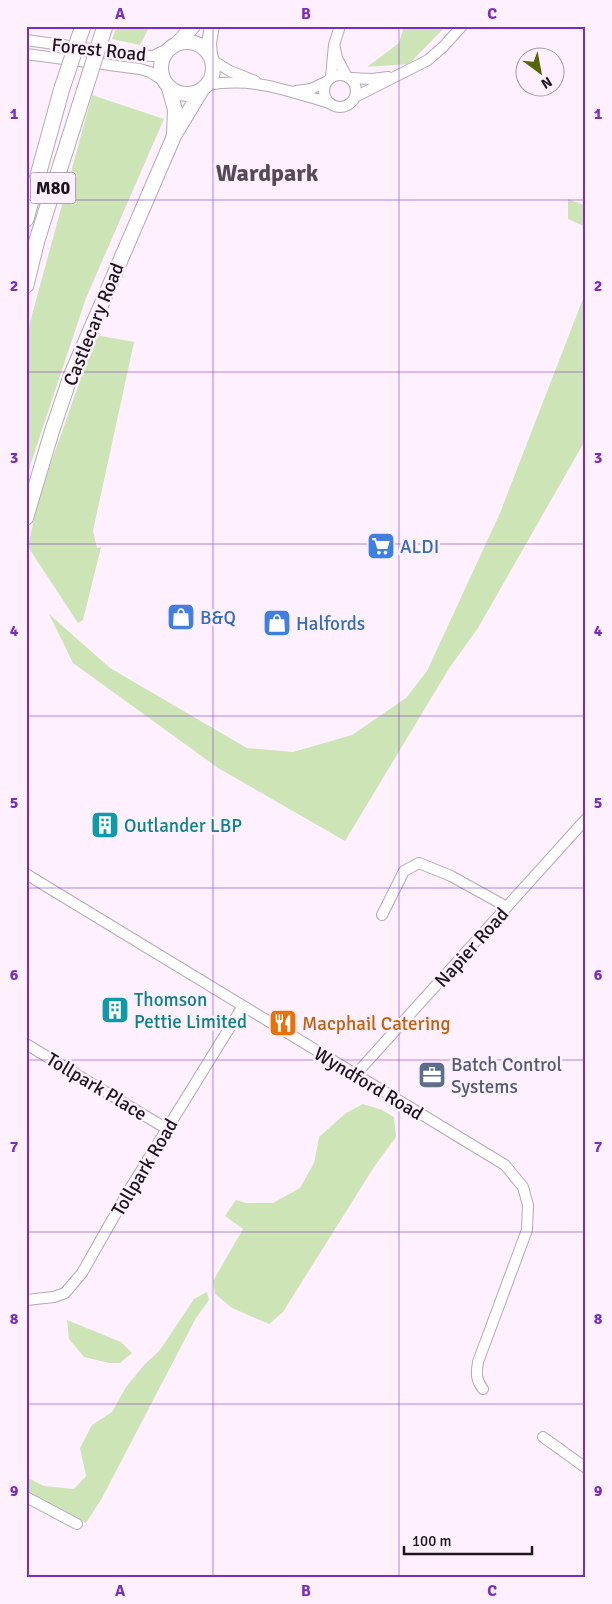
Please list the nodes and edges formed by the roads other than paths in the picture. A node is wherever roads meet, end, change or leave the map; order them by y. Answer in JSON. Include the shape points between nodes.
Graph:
{"nodes":[{"id":1,"x":82,"y":26,"type":"edge"},
{"id":2,"x":105,"y":26,"type":"edge"},
{"id":3,"x":193,"y":26,"type":"edge"},
{"id":4,"x":212,"y":26,"type":"edge"},
{"id":5,"x":340,"y":26,"type":"edge"},
{"id":6,"x":462,"y":26,"type":"edge"},
{"id":7,"x":26,"y":40,"type":"edge"},
{"id":8,"x":334,"y":45,"type":"junction"},
{"id":9,"x":174,"y":46,"type":"junction"},
{"id":10,"x":26,"y":54,"type":"edge"},
{"id":11,"x":211,"y":57,"type":"junction"},
{"id":12,"x":401,"y":74,"type":"junction"},
{"id":13,"x":348,"y":77,"type":"junction"},
{"id":14,"x":328,"y":80,"type":"junction"},
{"id":15,"x":167,"y":84,"type":"junction"},
{"id":16,"x":263,"y":84,"type":"junction"},
{"id":17,"x":204,"y":88,"type":"junction"},
{"id":18,"x":295,"y":92,"type":"junction"},
{"id":19,"x":355,"y":97,"type":"junction"},
{"id":20,"x":329,"y":103,"type":"junction"},
{"id":21,"x":174,"y":136,"type":"junction"},
{"id":22,"x":26,"y":219,"type":"edge"},
{"id":23,"x":26,"y":285,"type":"edge"},
{"id":24,"x":26,"y":518,"type":"edge"},
{"id":25,"x":586,"y":820,"type":"edge"},
{"id":26,"x":26,"y":874,"type":"edge"},
{"id":27,"x":507,"y":907,"type":"junction"},
{"id":28,"x":382,"y":916,"type":"dead end"},
{"id":29,"x":244,"y":1006,"type":"junction"},
{"id":30,"x":26,"y":1044,"type":"edge"},
{"id":31,"x":356,"y":1074,"type":"junction"},
{"id":32,"x":167,"y":1129,"type":"junction"},
{"id":33,"x":26,"y":1300,"type":"edge"},
{"id":34,"x":483,"y":1390,"type":"dead end"},
{"id":35,"x":543,"y":1437,"type":"dead end"},
{"id":36,"x":586,"y":1468,"type":"edge"},
{"id":37,"x":26,"y":1497,"type":"edge"},
{"id":38,"x":78,"y":1524,"type":"dead end"}],
"edges":[{"from":1,"to":22,"type":"highway","number":"M80","bridge":true},
{"from":2,"to":23,"type":"highway","number":"M80","bridge":true,"via":[[37,240]]},
{"from":3,"to":9,"type":"main road"},
{"from":4,"to":11,"type":"main road"},
{"from":5,"to":8,"type":"street"},
{"from":6,"to":12,"type":"street","via":[[428,60]]},
{"from":7,"to":9,"type":"street","name":"Forest Road","via":[[153,56]]},
{"from":8,"to":13,"type":"street"},
{"from":8,"to":14,"type":"street"},
{"from":9,"to":11,"type":"main road","via":[[194,43],[203,47]]},
{"from":9,"to":15,"type":"main road","via":[[161,64]]},
{"from":10,"to":15,"type":"street","name":"Forest Road","via":[[140,69]]},
{"from":11,"to":16,"type":"street","via":[[230,70]]},
{"from":11,"to":17,"type":"main road","via":[[213,75]]},
{"from":12,"to":13,"type":"street","via":[[382,78]]},
{"from":12,"to":19,"type":"street"},
{"from":13,"to":14,"type":"street","via":[[339,74]]},
{"from":13,"to":19,"type":"street","via":[[355,85]]},
{"from":14,"to":18,"type":"street","via":[[311,89]]},
{"from":14,"to":20,"type":"street","via":[[324,94]]},
{"from":15,"to":17,"type":"main road","via":[[176,92],[188,95]]},
{"from":15,"to":21,"type":"main road","name":"Castlecary Road","via":[[175,110]]},
{"from":16,"to":17,"type":"street","via":[[231,82]]},
{"from":16,"to":18,"type":"street"},
{"from":17,"to":21,"type":"main road","name":"Castlecary Road"},
{"from":18,"to":20,"type":"street"},
{"from":19,"to":20,"type":"street","via":[[343,107]]},
{"from":21,"to":24,"type":"main road","name":"Castlecary Road","via":[[71,375]]},
{"from":25,"to":27,"type":"street","name":"Napier Road"},
{"from":26,"to":29,"type":"street","name":"Wyndford Road"},
{"from":27,"to":28,"type":"street","via":[[451,876],[419,863],[404,871]]},
{"from":27,"to":31,"type":"street","name":"Napier Road"},
{"from":29,"to":31,"type":"street","name":"Wyndford Road"},
{"from":29,"to":32,"type":"street","name":"Tollpark Road"},
{"from":30,"to":32,"type":"street","name":"Tollpark Place"},
{"from":31,"to":34,"type":"street","name":"Wyndford Road","via":[[505,1165],[523,1187],[528,1205],[527,1230],[478,1362],[476,1375]]},
{"from":32,"to":33,"type":"street","name":"Tollpark Road","via":[[82,1273],[65,1293]]},
{"from":35,"to":36,"type":"street"},
{"from":37,"to":38,"type":"street"}]}
